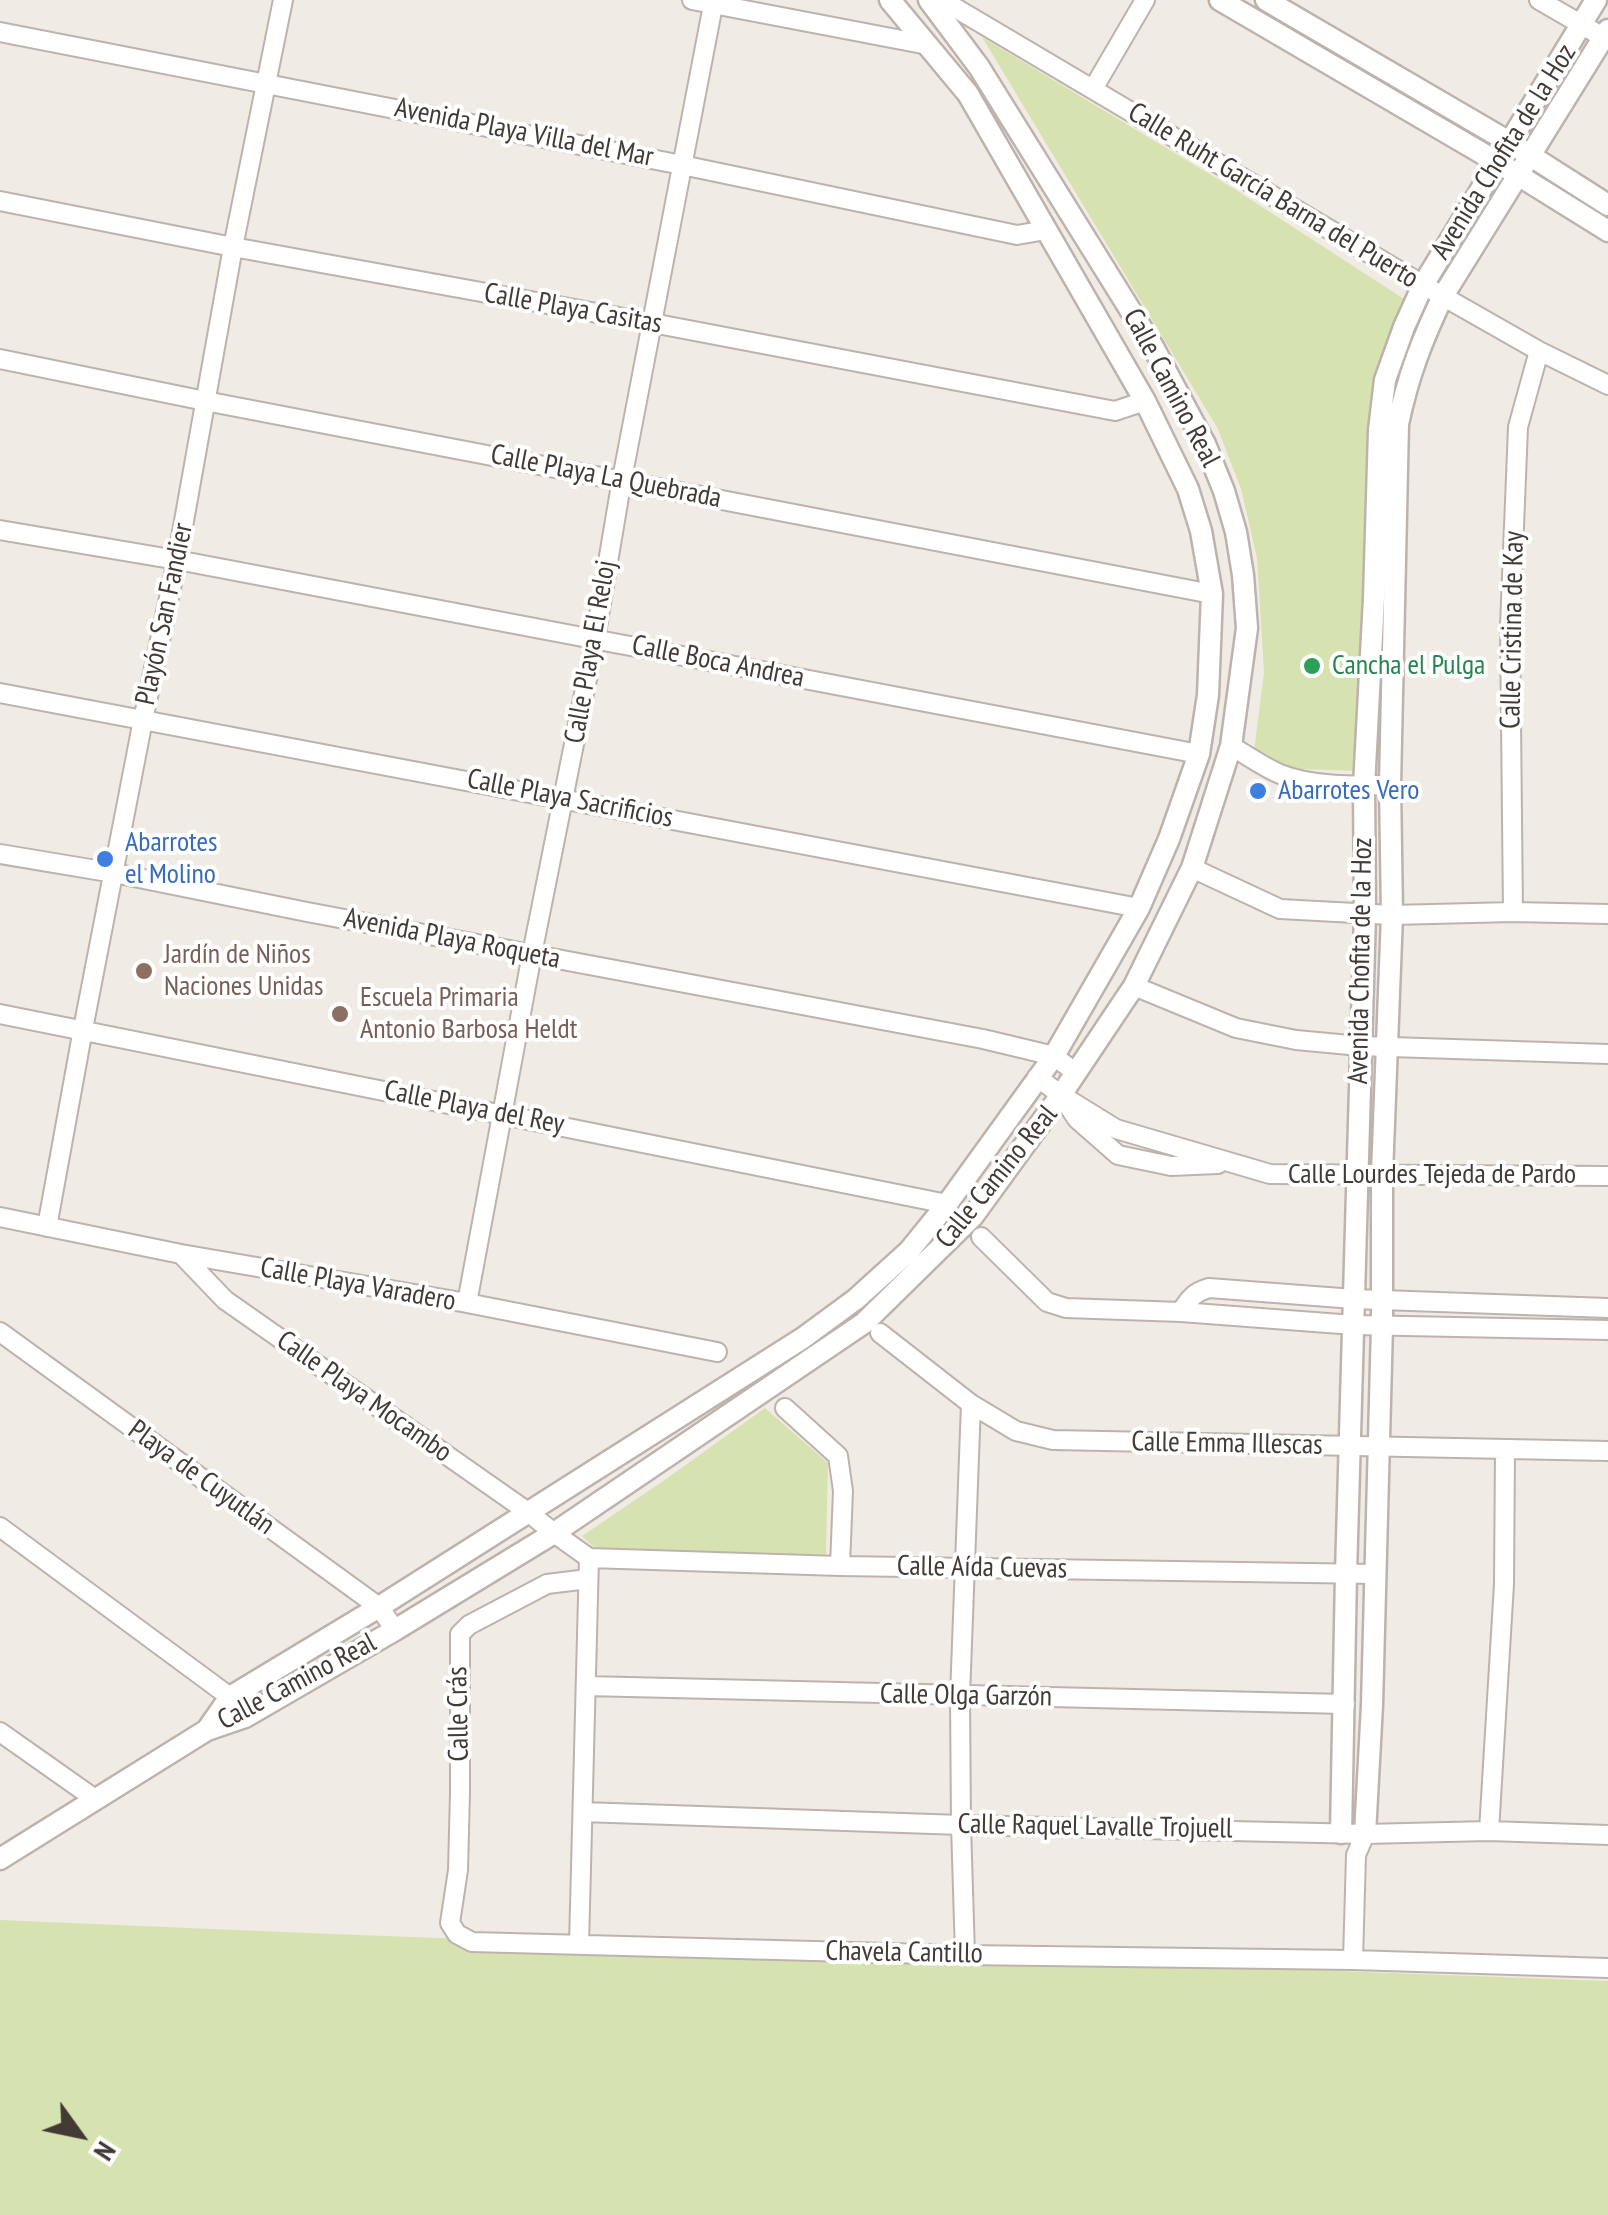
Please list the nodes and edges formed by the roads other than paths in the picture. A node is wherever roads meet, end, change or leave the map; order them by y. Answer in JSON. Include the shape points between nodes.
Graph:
{"nodes":[{"id":1,"x":283,"y":0,"type":"edge"},
{"id":2,"x":692,"y":0,"type":"edge"},
{"id":3,"x":890,"y":0,"type":"edge"},
{"id":4,"x":929,"y":0,"type":"edge"},
{"id":5,"x":942,"y":0,"type":"edge"},
{"id":6,"x":1145,"y":0,"type":"edge"},
{"id":7,"x":1220,"y":0,"type":"edge"},
{"id":8,"x":1266,"y":0,"type":"edge"},
{"id":9,"x":1539,"y":0,"type":"edge"},
{"id":10,"x":1596,"y":0,"type":"edge"},
{"id":11,"x":713,"y":2,"type":"edge"},
{"id":12,"x":1583,"y":24,"type":"junction"},
{"id":13,"x":0,"y":32,"type":"edge"},
{"id":14,"x":1607,"y":36,"type":"edge"},
{"id":15,"x":928,"y":44,"type":"junction"},
{"id":16,"x":268,"y":82,"type":"junction"},
{"id":17,"x":1093,"y":90,"type":"junction"},
{"id":18,"x":1509,"y":142,"type":"junction"},
{"id":19,"x":1532,"y":156,"type":"junction"},
{"id":20,"x":1497,"y":162,"type":"junction"},
{"id":21,"x":682,"y":165,"type":"junction"},
{"id":22,"x":1520,"y":176,"type":"junction"},
{"id":23,"x":0,"y":201,"type":"edge"},
{"id":24,"x":1608,"y":205,"type":"edge"},
{"id":25,"x":1046,"y":230,"type":"junction"},
{"id":26,"x":1608,"y":231,"type":"edge"},
{"id":27,"x":234,"y":248,"type":"junction"},
{"id":28,"x":1422,"y":285,"type":"junction"},
{"id":29,"x":1443,"y":296,"type":"junction"},
{"id":30,"x":652,"y":323,"type":"junction"},
{"id":31,"x":1538,"y":351,"type":"junction"},
{"id":32,"x":0,"y":359,"type":"edge"},
{"id":33,"x":1608,"y":386,"type":"edge"},
{"id":34,"x":205,"y":401,"type":"junction"},
{"id":35,"x":1145,"y":401,"type":"junction"},
{"id":36,"x":622,"y":480,"type":"junction"},
{"id":37,"x":0,"y":530,"type":"edge"},
{"id":38,"x":178,"y":560,"type":"junction"},
{"id":39,"x":1212,"y":594,"type":"junction"},
{"id":40,"x":1385,"y":598,"type":"junction"},
{"id":41,"x":595,"y":639,"type":"junction"},
{"id":42,"x":0,"y":693,"type":"edge"},
{"id":43,"x":143,"y":720,"type":"junction"},
{"id":44,"x":1232,"y":746,"type":"junction"},
{"id":45,"x":1199,"y":754,"type":"junction"},
{"id":46,"x":1390,"y":784,"type":"junction"},
{"id":47,"x":1364,"y":786,"type":"junction"},
{"id":48,"x":564,"y":798,"type":"junction"},
{"id":49,"x":0,"y":854,"type":"edge"},
{"id":50,"x":1192,"y":868,"type":"junction"},
{"id":51,"x":114,"y":873,"type":"junction"},
{"id":52,"x":1139,"y":908,"type":"junction"},
{"id":53,"x":1513,"y":912,"type":"junction"},
{"id":54,"x":1365,"y":914,"type":"junction"},
{"id":55,"x":1608,"y":914,"type":"edge"},
{"id":56,"x":1392,"y":916,"type":"junction"},
{"id":57,"x":532,"y":954,"type":"junction"},
{"id":58,"x":1134,"y":986,"type":"junction"},
{"id":59,"x":0,"y":1014,"type":"edge"},
{"id":60,"x":83,"y":1029,"type":"junction"},
{"id":61,"x":1360,"y":1046,"type":"junction"},
{"id":62,"x":1386,"y":1046,"type":"junction"},
{"id":63,"x":1608,"y":1054,"type":"edge"},
{"id":64,"x":1054,"y":1056,"type":"junction"},
{"id":65,"x":1076,"y":1073,"type":"junction"},
{"id":66,"x":1037,"y":1078,"type":"junction"},
{"id":67,"x":1061,"y":1096,"type":"junction"},
{"id":68,"x":502,"y":1114,"type":"junction"},
{"id":69,"x":1382,"y":1174,"type":"junction"},
{"id":70,"x":1357,"y":1176,"type":"junction"},
{"id":71,"x":1608,"y":1176,"type":"edge"},
{"id":72,"x":947,"y":1204,"type":"junction"},
{"id":73,"x":0,"y":1218,"type":"edge"},
{"id":74,"x":47,"y":1227,"type":"junction"},
{"id":75,"x":981,"y":1237,"type":"dead end"},
{"id":76,"x":180,"y":1254,"type":"junction"},
{"id":77,"x":1354,"y":1299,"type":"junction"},
{"id":78,"x":1381,"y":1299,"type":"junction"},
{"id":79,"x":467,"y":1304,"type":"junction"},
{"id":80,"x":1608,"y":1308,"type":"edge"},
{"id":81,"x":1181,"y":1312,"type":"junction"},
{"id":82,"x":1354,"y":1325,"type":"junction"},
{"id":83,"x":1382,"y":1325,"type":"junction"},
{"id":84,"x":1608,"y":1330,"type":"edge"},
{"id":85,"x":0,"y":1332,"type":"edge"},
{"id":86,"x":880,"y":1332,"type":"dead end"},
{"id":87,"x":716,"y":1352,"type":"dead end"},
{"id":88,"x":971,"y":1404,"type":"junction"},
{"id":89,"x":784,"y":1408,"type":"dead end"},
{"id":90,"x":1379,"y":1446,"type":"junction"},
{"id":91,"x":1350,"y":1447,"type":"junction"},
{"id":92,"x":1505,"y":1450,"type":"junction"},
{"id":93,"x":1608,"y":1451,"type":"edge"},
{"id":94,"x":528,"y":1512,"type":"junction"},
{"id":95,"x":0,"y":1527,"type":"edge"},
{"id":96,"x":554,"y":1534,"type":"junction"},
{"id":97,"x":589,"y":1558,"type":"junction"},
{"id":98,"x":840,"y":1566,"type":"junction"},
{"id":99,"x":965,"y":1568,"type":"junction"},
{"id":100,"x":1346,"y":1574,"type":"junction"},
{"id":101,"x":1376,"y":1574,"type":"junction"},
{"id":102,"x":588,"y":1580,"type":"junction"},
{"id":103,"x":379,"y":1606,"type":"junction"},
{"id":104,"x":395,"y":1630,"type":"junction"},
{"id":105,"x":586,"y":1686,"type":"junction"},
{"id":106,"x":960,"y":1696,"type":"junction"},
{"id":107,"x":230,"y":1697,"type":"junction"},
{"id":108,"x":1345,"y":1704,"type":"junction"},
{"id":109,"x":245,"y":1716,"type":"junction"},
{"id":110,"x":207,"y":1730,"type":"junction"},
{"id":111,"x":0,"y":1732,"type":"edge"},
{"id":112,"x":94,"y":1799,"type":"junction"},
{"id":113,"x":582,"y":1812,"type":"junction"},
{"id":114,"x":961,"y":1824,"type":"junction"},
{"id":115,"x":1489,"y":1831,"type":"junction"},
{"id":116,"x":1342,"y":1833,"type":"junction"},
{"id":117,"x":1364,"y":1834,"type":"junction"},
{"id":118,"x":1608,"y":1835,"type":"edge"},
{"id":119,"x":1356,"y":1854,"type":"junction"},
{"id":120,"x":0,"y":1858,"type":"edge"},
{"id":121,"x":456,"y":1934,"type":"joint"},
{"id":122,"x":579,"y":1945,"type":"junction"},
{"id":123,"x":966,"y":1954,"type":"junction"},
{"id":124,"x":1353,"y":1960,"type":"junction"},
{"id":125,"x":1608,"y":1968,"type":"edge"}],
"edges":[{"from":1,"to":16,"type":"street","name":"Playón San Fandier"},
{"from":2,"to":11,"type":"street"},
{"from":3,"to":15,"type":"street","name":"Calle Camino Real"},
{"from":4,"to":44,"type":"street","name":"Calle Camino Real","via":[[990,84],[1205,444],[1236,532],[1243,575],[1247,628]]},
{"from":5,"to":17,"type":"street","name":"Calle Ruht García Barna del Puerto"},
{"from":6,"to":17,"type":"street"},
{"from":7,"to":20,"type":"street"},
{"from":8,"to":18,"type":"street"},
{"from":9,"to":12,"type":"street"},
{"from":10,"to":12,"type":"street","name":"Avenida Chofita de la Hoz"},
{"from":11,"to":15,"type":"street"},
{"from":11,"to":21,"type":"street","name":"Calle Playa El Reloj"},
{"from":12,"to":14,"type":"street"},
{"from":12,"to":18,"type":"street","name":"Avenida Chofita de la Hoz"},
{"from":13,"to":16,"type":"street","name":"Avenida Playa Villa del Mar"},
{"from":14,"to":19,"type":"street","name":"Avenida Chofita de la Hoz"},
{"from":15,"to":25,"type":"street","name":"Calle Camino Real","via":[[968,94]]},
{"from":16,"to":21,"type":"street","name":"Avenida Playa Villa del Mar"},
{"from":16,"to":27,"type":"street","name":"Playón San Fandier"},
{"from":17,"to":28,"type":"street","name":"Calle Ruht García Barna del Puerto"},
{"from":18,"to":19,"type":"street"},
{"from":18,"to":20,"type":"street","name":"Avenida Chofita de la Hoz"},
{"from":19,"to":22,"type":"street","name":"Avenida Chofita de la Hoz"},
{"from":19,"to":24,"type":"street"},
{"from":20,"to":22,"type":"street"},
{"from":20,"to":28,"type":"street","name":"Avenida Chofita de la Hoz"},
{"from":21,"to":25,"type":"street","name":"Avenida Playa Villa del Mar","via":[[1017,235]]},
{"from":21,"to":30,"type":"street","name":"Calle Playa El Reloj"},
{"from":22,"to":26,"type":"street"},
{"from":22,"to":29,"type":"street","name":"Avenida Chofita de la Hoz"},
{"from":23,"to":27,"type":"street","name":"Calle Playa Casitas"},
{"from":25,"to":35,"type":"street","name":"Calle Camino Real"},
{"from":27,"to":30,"type":"street","name":"Calle Playa Casitas"},
{"from":27,"to":34,"type":"street","name":"Playón San Fandier"},
{"from":28,"to":29,"type":"street","name":"Calle Ruht García Barna del Puerto"},
{"from":28,"to":40,"type":"street","name":"Avenida Chofita de la Hoz","via":[[1385,380],[1378,430]]},
{"from":29,"to":31,"type":"street","name":"Calle Ruht García Barna del Puerto"},
{"from":29,"to":40,"type":"street","name":"Avenida Chofita de la Hoz","via":[[1407,381],[1398,424]]},
{"from":30,"to":35,"type":"street","name":"Calle Playa Casitas","via":[[1115,412]]},
{"from":30,"to":36,"type":"street","name":"Calle Playa El Reloj"},
{"from":31,"to":33,"type":"street","name":"Calle Ruht García Barna del Puerto"},
{"from":31,"to":53,"type":"street","name":"Calle Cristina de Kay","via":[[1518,426],[1510,626]]},
{"from":32,"to":34,"type":"street","name":"Calle Playa La Quebrada"},
{"from":34,"to":36,"type":"street","name":"Calle Playa La Quebrada"},
{"from":34,"to":38,"type":"street","name":"Playón San Fandier"},
{"from":35,"to":39,"type":"street","name":"Calle Camino Real","via":[[1188,489]]},
{"from":36,"to":39,"type":"street","name":"Calle Playa La Quebrada"},
{"from":36,"to":41,"type":"street","name":"Calle Playa El Reloj"},
{"from":37,"to":38,"type":"street","name":"Calle Boca Andrea"},
{"from":38,"to":41,"type":"street","name":"Calle Boca Andrea"},
{"from":38,"to":43,"type":"street","name":"Playón San Fandier"},
{"from":39,"to":45,"type":"street","name":"Calle Camino Real"},
{"from":40,"to":46,"type":"street","name":"Avenida Chofita de la Hoz"},
{"from":40,"to":47,"type":"street","name":"Avenida Chofita de la Hoz"},
{"from":41,"to":45,"type":"street","name":"Calle Boca Andrea"},
{"from":41,"to":48,"type":"street","name":"Calle Playa El Reloj"},
{"from":42,"to":43,"type":"street","name":"Calle Playa Sacrificios"},
{"from":43,"to":48,"type":"street","name":"Calle Playa Sacrificios"},
{"from":43,"to":51,"type":"street","name":"Playón San Fandier"},
{"from":44,"to":47,"type":"street","via":[[1280,774]]},
{"from":44,"to":50,"type":"street","name":"Calle Camino Real"},
{"from":45,"to":52,"type":"street","name":"Calle Camino Real"},
{"from":46,"to":47,"type":"street"},
{"from":46,"to":56,"type":"street","name":"Avenida Chofita de la Hoz"},
{"from":47,"to":54,"type":"street","name":"Avenida Chofita de la Hoz"},
{"from":48,"to":52,"type":"street","name":"Calle Playa Sacrificios"},
{"from":48,"to":57,"type":"street","name":"Calle Playa El Reloj"},
{"from":49,"to":51,"type":"street","name":"Avenida Playa Roqueta"},
{"from":50,"to":54,"type":"street","via":[[1280,909]]},
{"from":50,"to":58,"type":"street","name":"Calle Camino Real"},
{"from":51,"to":57,"type":"street","name":"Avenida Playa Roqueta"},
{"from":51,"to":60,"type":"street","name":"Playón San Fandier"},
{"from":52,"to":64,"type":"street","name":"Calle Camino Real"},
{"from":53,"to":55,"type":"street"},
{"from":53,"to":56,"type":"street"},
{"from":54,"to":56,"type":"street"},
{"from":54,"to":61,"type":"street","name":"Avenida Chofita de la Hoz"},
{"from":56,"to":62,"type":"street","name":"Avenida Chofita de la Hoz"},
{"from":57,"to":64,"type":"street","name":"Avenida Playa Roqueta"},
{"from":57,"to":68,"type":"street","name":"Calle Playa El Reloj"},
{"from":58,"to":61,"type":"street","via":[[1236,1028]]},
{"from":58,"to":65,"type":"street","name":"Calle Camino Real"},
{"from":59,"to":60,"type":"street","name":"Calle Playa del Rey"},
{"from":60,"to":68,"type":"street","name":"Calle Playa del Rey"},
{"from":60,"to":74,"type":"street","name":"Playón San Fandier"},
{"from":61,"to":62,"type":"street"},
{"from":61,"to":70,"type":"street","name":"Avenida Chofita de la Hoz"},
{"from":62,"to":63,"type":"street"},
{"from":62,"to":69,"type":"street","name":"Avenida Chofita de la Hoz"},
{"from":64,"to":65,"type":"street","name":"Avenida Playa Roqueta"},
{"from":64,"to":66,"type":"street","name":"Calle Camino Real"},
{"from":65,"to":67,"type":"street","name":"Calle Camino Real"},
{"from":66,"to":67,"type":"street","name":"Calle Lourdes Tejeda de Pardo"},
{"from":66,"to":72,"type":"street","name":"Calle Camino Real"},
{"from":67,"to":70,"type":"street","name":"Calle Lourdes Tejeda de Pardo","via":[[1116,1129],[1270,1174]]},
{"from":67,"to":96,"type":"street","name":"Calle Camino Real","via":[[972,1216],[864,1322]]},
{"from":68,"to":72,"type":"street","name":"Calle Playa del Rey"},
{"from":68,"to":79,"type":"street","name":"Calle Playa El Reloj"},
{"from":69,"to":70,"type":"street","name":"Calle Lourdes Tejeda de Pardo"},
{"from":69,"to":71,"type":"street","name":"Calle Lourdes Tejeda de Pardo"},
{"from":69,"to":78,"type":"street","name":"Avenida Chofita de la Hoz"},
{"from":70,"to":77,"type":"street","name":"Avenida Chofita de la Hoz"},
{"from":72,"to":94,"type":"street","name":"Calle Camino Real","via":[[909,1251],[843,1309]]},
{"from":73,"to":74,"type":"street","name":"Calle Playa Varadero"},
{"from":74,"to":76,"type":"street","name":"Calle Playa Varadero"},
{"from":75,"to":81,"type":"street","via":[[1047,1302]]},
{"from":76,"to":79,"type":"street","name":"Calle Playa Varadero"},
{"from":76,"to":94,"type":"street","name":"Calle Playa Mocambo","via":[[225,1300]]},
{"from":77,"to":78,"type":"street"},
{"from":77,"to":81,"type":"street","via":[[1209,1288]]},
{"from":77,"to":82,"type":"street","name":"Avenida Chofita de la Hoz"},
{"from":78,"to":80,"type":"street"},
{"from":78,"to":83,"type":"street","name":"Avenida Chofita de la Hoz"},
{"from":79,"to":87,"type":"street","name":"Calle Playa Varadero"},
{"from":81,"to":82,"type":"street"},
{"from":82,"to":83,"type":"street"},
{"from":82,"to":91,"type":"street","name":"Avenida Chofita de la Hoz"},
{"from":83,"to":84,"type":"street"},
{"from":83,"to":90,"type":"street","name":"Avenida Chofita de la Hoz"},
{"from":85,"to":103,"type":"street","name":"Playa de Cuyutlán"},
{"from":86,"to":88,"type":"street","name":"Calle Emma Illescas"},
{"from":88,"to":91,"type":"street","name":"Calle Emma Illescas","via":[[1016,1431],[1053,1440]]},
{"from":88,"to":99,"type":"street"},
{"from":89,"to":98,"type":"street","via":[[838,1456]]},
{"from":90,"to":91,"type":"street","name":"Calle Emma Illescas"},
{"from":90,"to":92,"type":"street","name":"Calle Emma Illescas"},
{"from":90,"to":101,"type":"street","name":"Avenida Chofita de la Hoz"},
{"from":91,"to":100,"type":"street","name":"Avenida Chofita de la Hoz"},
{"from":92,"to":93,"type":"street","name":"Calle Emma Illescas"},
{"from":92,"to":115,"type":"street"},
{"from":94,"to":96,"type":"street","name":"Calle Playa Mocambo"},
{"from":94,"to":103,"type":"street","name":"Calle Camino Real"},
{"from":95,"to":107,"type":"street"},
{"from":96,"to":97,"type":"street","name":"Calle Playa Mocambo"},
{"from":96,"to":104,"type":"street","name":"Calle Camino Real"},
{"from":97,"to":98,"type":"street","name":"Calle Aída Cuevas"},
{"from":97,"to":102,"type":"street"},
{"from":98,"to":99,"type":"street","name":"Calle Aída Cuevas"},
{"from":99,"to":100,"type":"street","name":"Calle Aída Cuevas"},
{"from":99,"to":106,"type":"street"},
{"from":100,"to":101,"type":"street","name":"Calle Aída Cuevas"},
{"from":100,"to":108,"type":"street","name":"Avenida Chofita de la Hoz"},
{"from":101,"to":117,"type":"street","name":"Avenida Chofita de la Hoz"},
{"from":102,"to":105,"type":"street"},
{"from":102,"to":121,"type":"street","name":"Calle Crás","via":[[547,1584],[460,1634],[458,1870],[450,1923]]},
{"from":103,"to":104,"type":"street","name":"Playa de Cuyutlán"},
{"from":103,"to":107,"type":"street","name":"Calle Camino Real"},
{"from":104,"to":109,"type":"street","name":"Calle Camino Real"},
{"from":105,"to":106,"type":"street","name":"Calle Olga Garzón"},
{"from":105,"to":113,"type":"street"},
{"from":106,"to":108,"type":"street","name":"Calle Olga Garzón"},
{"from":106,"to":114,"type":"street"},
{"from":107,"to":109,"type":"street"},
{"from":107,"to":110,"type":"street","name":"Calle Camino Real"},
{"from":108,"to":116,"type":"street","name":"Avenida Chofita de la Hoz"},
{"from":109,"to":110,"type":"street","name":"Calle Camino Real"},
{"from":110,"to":112,"type":"street"},
{"from":111,"to":112,"type":"street"},
{"from":112,"to":120,"type":"street"},
{"from":113,"to":114,"type":"street","name":"Calle Raquel Lavalle Trojuell"},
{"from":113,"to":122,"type":"street"},
{"from":114,"to":116,"type":"street","name":"Calle Raquel Lavalle Trojuell"},
{"from":114,"to":123,"type":"street"},
{"from":115,"to":117,"type":"street","name":"Calle Raquel Lavalle Trojuell"},
{"from":115,"to":118,"type":"street","name":"Calle Raquel Lavalle Trojuell"},
{"from":116,"to":117,"type":"street","name":"Calle Raquel Lavalle Trojuell"},
{"from":116,"to":119,"type":"street"},
{"from":117,"to":119,"type":"street","name":"Avenida Chofita de la Hoz"},
{"from":119,"to":124,"type":"street","name":"Avenida Chofita de la Hoz"},
{"from":121,"to":122,"type":"street","name":"Chavela Cantillo","via":[[472,1942]]},
{"from":122,"to":123,"type":"street","name":"Chavela Cantillo"},
{"from":123,"to":124,"type":"street","name":"Chavela Cantillo"},
{"from":124,"to":125,"type":"street","name":"Chavela Cantillo"}]}
